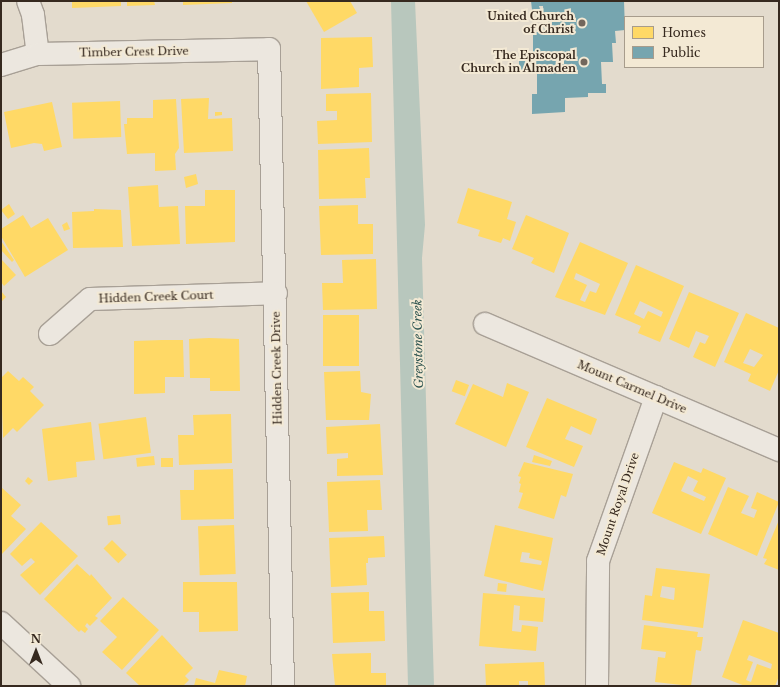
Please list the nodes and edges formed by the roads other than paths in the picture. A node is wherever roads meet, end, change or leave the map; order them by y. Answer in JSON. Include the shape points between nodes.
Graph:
{"nodes":[{"id":1,"x":28,"y":1,"type":"edge"},
{"id":2,"x":269,"y":49,"type":"joint"},
{"id":3,"x":38,"y":54,"type":"junction"},
{"id":4,"x":1,"y":65,"type":"edge"},
{"id":5,"x":276,"y":293,"type":"junction"},
{"id":6,"x":485,"y":324,"type":"dead end"},
{"id":7,"x":50,"y":334,"type":"dead end"},
{"id":8,"x":656,"y":397,"type":"junction"},
{"id":9,"x":779,"y":450,"type":"edge"},
{"id":10,"x":1,"y":623,"type":"edge"},
{"id":11,"x":69,"y":686,"type":"edge"},
{"id":12,"x":283,"y":686,"type":"edge"},
{"id":13,"x":597,"y":686,"type":"edge"}],
"edges":[{"from":1,"to":3,"type":"street","via":[[33,15]]},
{"from":2,"to":3,"type":"street","name":"Timber Crest Drive"},
{"from":2,"to":5,"type":"street","name":"Hidden Creek Drive"},
{"from":3,"to":4,"type":"street","name":"Timber Crest Drive"},
{"from":5,"to":7,"type":"street","name":"Hidden Creek Court","via":[[90,299]]},
{"from":5,"to":12,"type":"street","name":"Hidden Creek Drive"},
{"from":6,"to":8,"type":"street","name":"Mount Carmel Drive"},
{"from":8,"to":9,"type":"street","name":"Mount Carmel Drive"},
{"from":8,"to":13,"type":"street","name":"Mount Royal Drive","via":[[598,561]]},
{"from":10,"to":11,"type":"street"}]}
